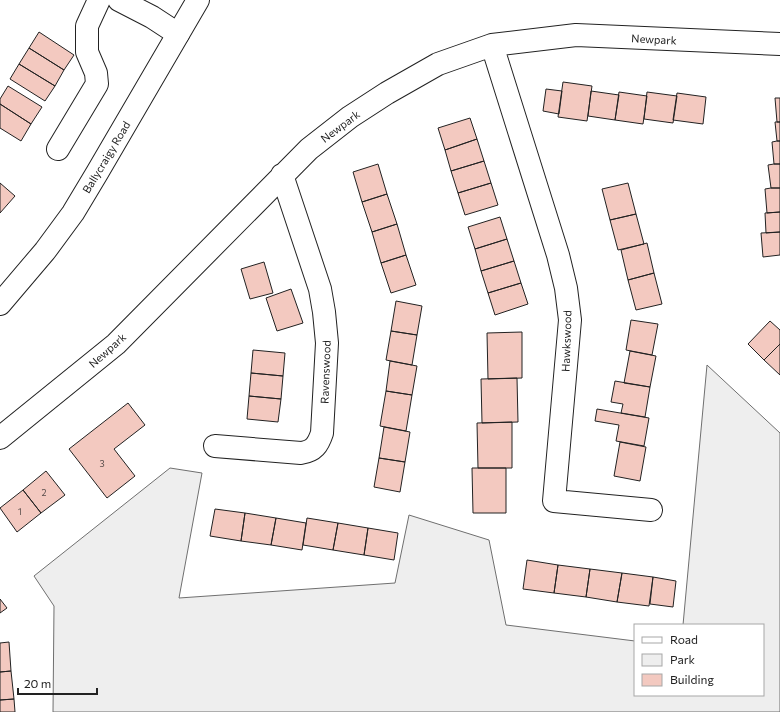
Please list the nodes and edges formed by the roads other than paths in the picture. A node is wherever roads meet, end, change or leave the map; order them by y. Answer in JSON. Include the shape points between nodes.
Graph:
{"nodes":[{"id":1,"x":99,"y":0,"type":"edge"},
{"id":2,"x":119,"y":0,"type":"edge"},
{"id":3,"x":198,"y":0,"type":"edge"},
{"id":4,"x":178,"y":34,"type":"junction"},
{"id":5,"x":780,"y":44,"type":"edge"},
{"id":6,"x":492,"y":45,"type":"junction"},
{"id":7,"x":58,"y":149,"type":"dead end"},
{"id":8,"x":282,"y":175,"type":"junction"},
{"id":9,"x":0,"y":304,"type":"edge"},
{"id":10,"x":0,"y":438,"type":"edge"},
{"id":11,"x":215,"y":446,"type":"dead end"},
{"id":12,"x":651,"y":510,"type":"dead end"}],
"edges":[{"from":1,"to":7,"type":"street","via":[[87,26],[87,52],[98,84]]},
{"from":2,"to":4,"type":"street"},
{"from":3,"to":4,"type":"street","name":"Ballycraigy Road"},
{"from":4,"to":9,"type":"street","name":"Ballycraigy Road","via":[[73,213]]},
{"from":5,"to":6,"type":"street","name":"Newpark","via":[[576,35]]},
{"from":6,"to":8,"type":"street","name":"Newpark","via":[[438,64],[387,93],[350,117],[309,149]]},
{"from":6,"to":12,"type":"street","name":"Hawkswood","via":[[556,247],[566,288],[570,320],[554,502]]},
{"from":8,"to":10,"type":"street","name":"Newpark","via":[[116,344]]},
{"from":8,"to":11,"type":"street","name":"Ravenswood","via":[[320,289],[324,312],[327,343],[322,433],[317,446],[302,453]]}]}
